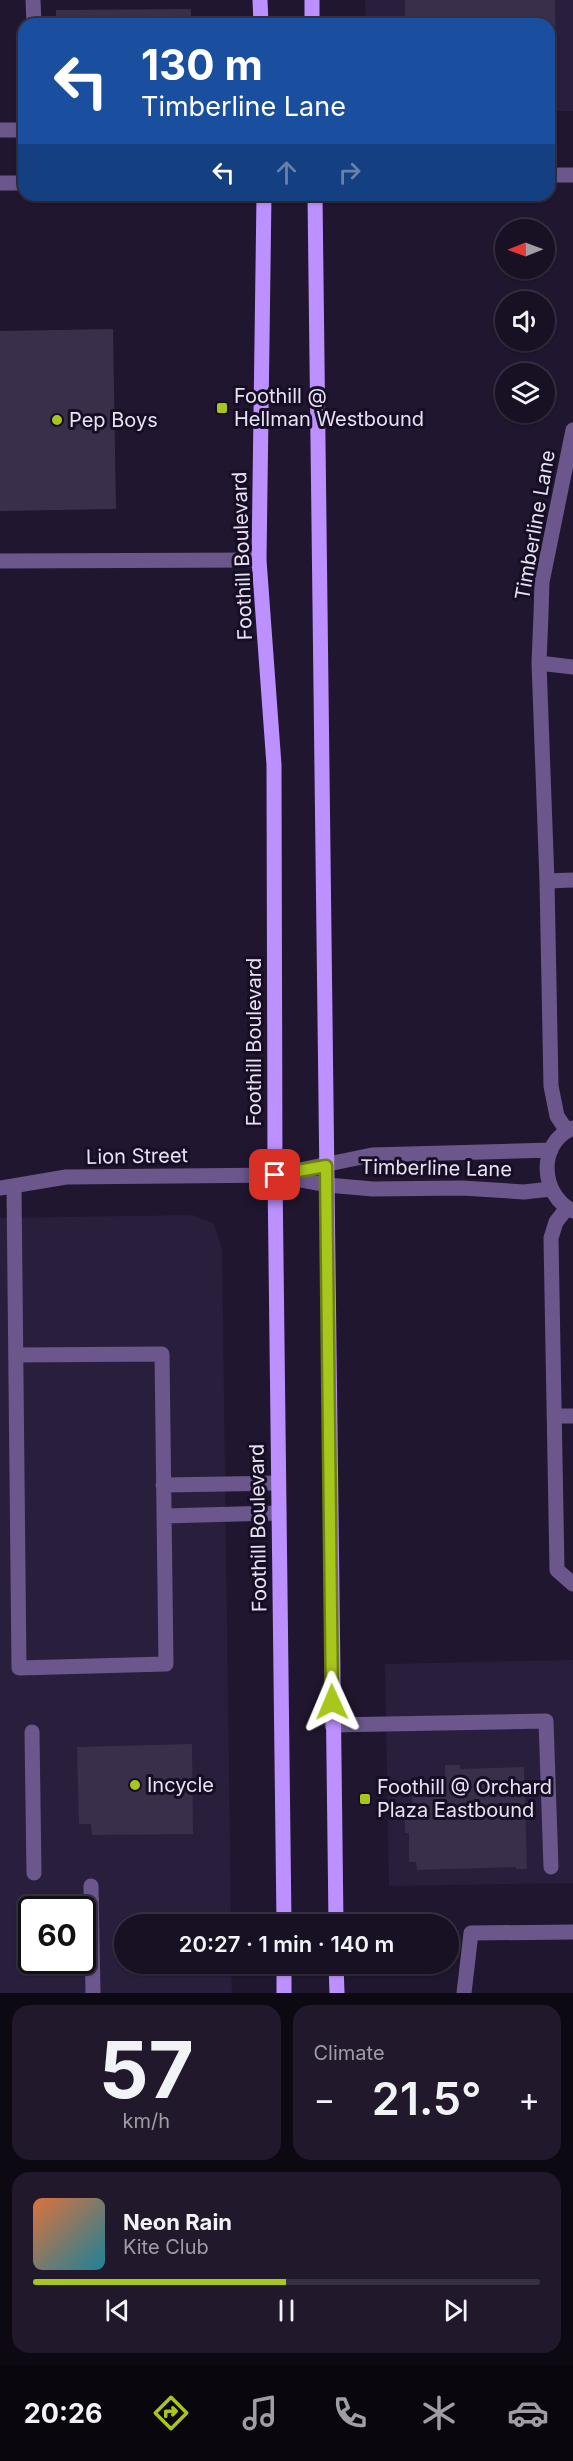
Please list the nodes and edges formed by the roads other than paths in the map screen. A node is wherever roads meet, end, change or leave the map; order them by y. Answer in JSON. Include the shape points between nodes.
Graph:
{"nodes":[{"id":1,"x":33,"y":0,"type":"edge"},
{"id":2,"x":260,"y":0,"type":"edge"},
{"id":3,"x":312,"y":0,"type":"edge"},
{"id":4,"x":34,"y":18,"type":"edge"},
{"id":5,"x":261,"y":18,"type":"edge"},
{"id":6,"x":312,"y":18,"type":"edge"},
{"id":7,"x":0,"y":130,"type":"edge"},
{"id":8,"x":18,"y":130,"type":"edge"},
{"id":9,"x":555,"y":175,"type":"edge"},
{"id":10,"x":573,"y":175,"type":"edge"},
{"id":11,"x":0,"y":183,"type":"edge"},
{"id":12,"x":18,"y":183,"type":"edge"},
{"id":13,"x":264,"y":201,"type":"edge"},
{"id":14,"x":315,"y":201,"type":"edge"},
{"id":15,"x":573,"y":430,"type":"edge"},
{"id":16,"x":259,"y":560,"type":"junction"},
{"id":17,"x":0,"y":561,"type":"edge"},
{"id":18,"x":539,"y":663,"type":"junction"},
{"id":19,"x":573,"y":667,"type":"edge"},
{"id":20,"x":573,"y":880,"type":"edge"},
{"id":21,"x":547,"y":881,"type":"junction"},
{"id":22,"x":570,"y":1130,"type":"edge"},
{"id":23,"x":551,"y":1150,"type":"junction"},
{"id":24,"x":326,"y":1166,"type":"junction"},
{"id":25,"x":275,"y":1175,"type":"junction"},
{"id":26,"x":327,"y":1185,"type":"junction"},
{"id":27,"x":7,"y":1187,"type":"edge"},
{"id":28,"x":551,"y":1189,"type":"junction"},
{"id":29,"x":570,"y":1209,"type":"edge"},
{"id":30,"x":15,"y":1355,"type":"junction"},
{"id":31,"x":554,"y":1416,"type":"junction"},
{"id":32,"x":573,"y":1416,"type":"edge"},
{"id":33,"x":278,"y":1483,"type":"junction"},
{"id":34,"x":163,"y":1485,"type":"junction"},
{"id":35,"x":279,"y":1513,"type":"junction"},
{"id":36,"x":164,"y":1516,"type":"junction"},
{"id":37,"x":573,"y":1584,"type":"edge"},
{"id":38,"x":332,"y":1725,"type":"junction"},
{"id":39,"x":32,"y":1732,"type":"dead end"},
{"id":40,"x":551,"y":1867,"type":"dead end"},
{"id":41,"x":34,"y":1873,"type":"dead end"},
{"id":42,"x":91,"y":1886,"type":"dead end"},
{"id":43,"x":284,"y":1914,"type":"edge"},
{"id":44,"x":336,"y":1914,"type":"edge"},
{"id":45,"x":573,"y":1932,"type":"edge"},
{"id":46,"x":284,"y":1974,"type":"edge"},
{"id":47,"x":336,"y":1974,"type":"edge"},
{"id":48,"x":93,"y":1993,"type":"edge"},
{"id":49,"x":284,"y":1993,"type":"edge"},
{"id":50,"x":337,"y":1993,"type":"edge"},
{"id":51,"x":464,"y":1993,"type":"edge"}],
"edges":[{"from":1,"to":4,"type":"street"},
{"from":2,"to":5,"type":"main road"},
{"from":3,"to":6,"type":"main road"},
{"from":7,"to":8,"type":"street"},
{"from":9,"to":10,"type":"street"},
{"from":11,"to":12,"type":"street"},
{"from":13,"to":16,"type":"main road","name":"Foothill Boulevard"},
{"from":14,"to":24,"type":"main road"},
{"from":15,"to":18,"type":"street","name":"Timberline Lane","via":[[542,582]]},
{"from":16,"to":17,"type":"street"},
{"from":16,"to":25,"type":"main road","name":"Foothill Boulevard","via":[[274,765]]},
{"from":18,"to":19,"type":"street"},
{"from":18,"to":21,"type":"street","name":"Timberline Lane"},
{"from":20,"to":21,"type":"street"},
{"from":21,"to":22,"type":"street","name":"Timberline Lane","via":[[551,1086],[557,1116]]},
{"from":22,"to":23,"type":"street"},
{"from":23,"to":24,"type":"street","name":"Timberline Lane","via":[[372,1155]]},
{"from":23,"to":28,"type":"street","via":[[546,1171]]},
{"from":24,"to":25,"type":"street","name":"Timberline Lane"},
{"from":24,"to":26,"type":"main road"},
{"from":25,"to":26,"type":"street","name":"Timberline Lane"},
{"from":25,"to":27,"type":"street","name":"Lion Street","via":[[66,1177]]},
{"from":25,"to":33,"type":"main road","name":"Foothill Boulevard"},
{"from":26,"to":28,"type":"street","name":"Timberline Lane","via":[[373,1190]]},
{"from":26,"to":38,"type":"main road"},
{"from":27,"to":30,"type":"street"},
{"from":28,"to":29,"type":"street"},
{"from":29,"to":31,"type":"street","via":[[556,1222],[551,1238]]},
{"from":30,"to":34,"type":"street","via":[[162,1354]]},
{"from":30,"to":36,"type":"street","via":[[19,1668],[166,1665]]},
{"from":31,"to":32,"type":"street"},
{"from":31,"to":37,"type":"street","via":[[557,1570]]},
{"from":33,"to":34,"type":"street"},
{"from":33,"to":35,"type":"main road","name":"Foothill Boulevard"},
{"from":34,"to":36,"type":"street"},
{"from":35,"to":36,"type":"street"},
{"from":35,"to":43,"type":"main road","name":"Foothill Boulevard"},
{"from":38,"to":40,"type":"street","via":[[546,1721]]},
{"from":38,"to":44,"type":"main road"},
{"from":39,"to":41,"type":"street"},
{"from":42,"to":48,"type":"street"},
{"from":45,"to":51,"type":"street","via":[[471,1933]]},
{"from":46,"to":49,"type":"main road"},
{"from":47,"to":50,"type":"main road"}]}
